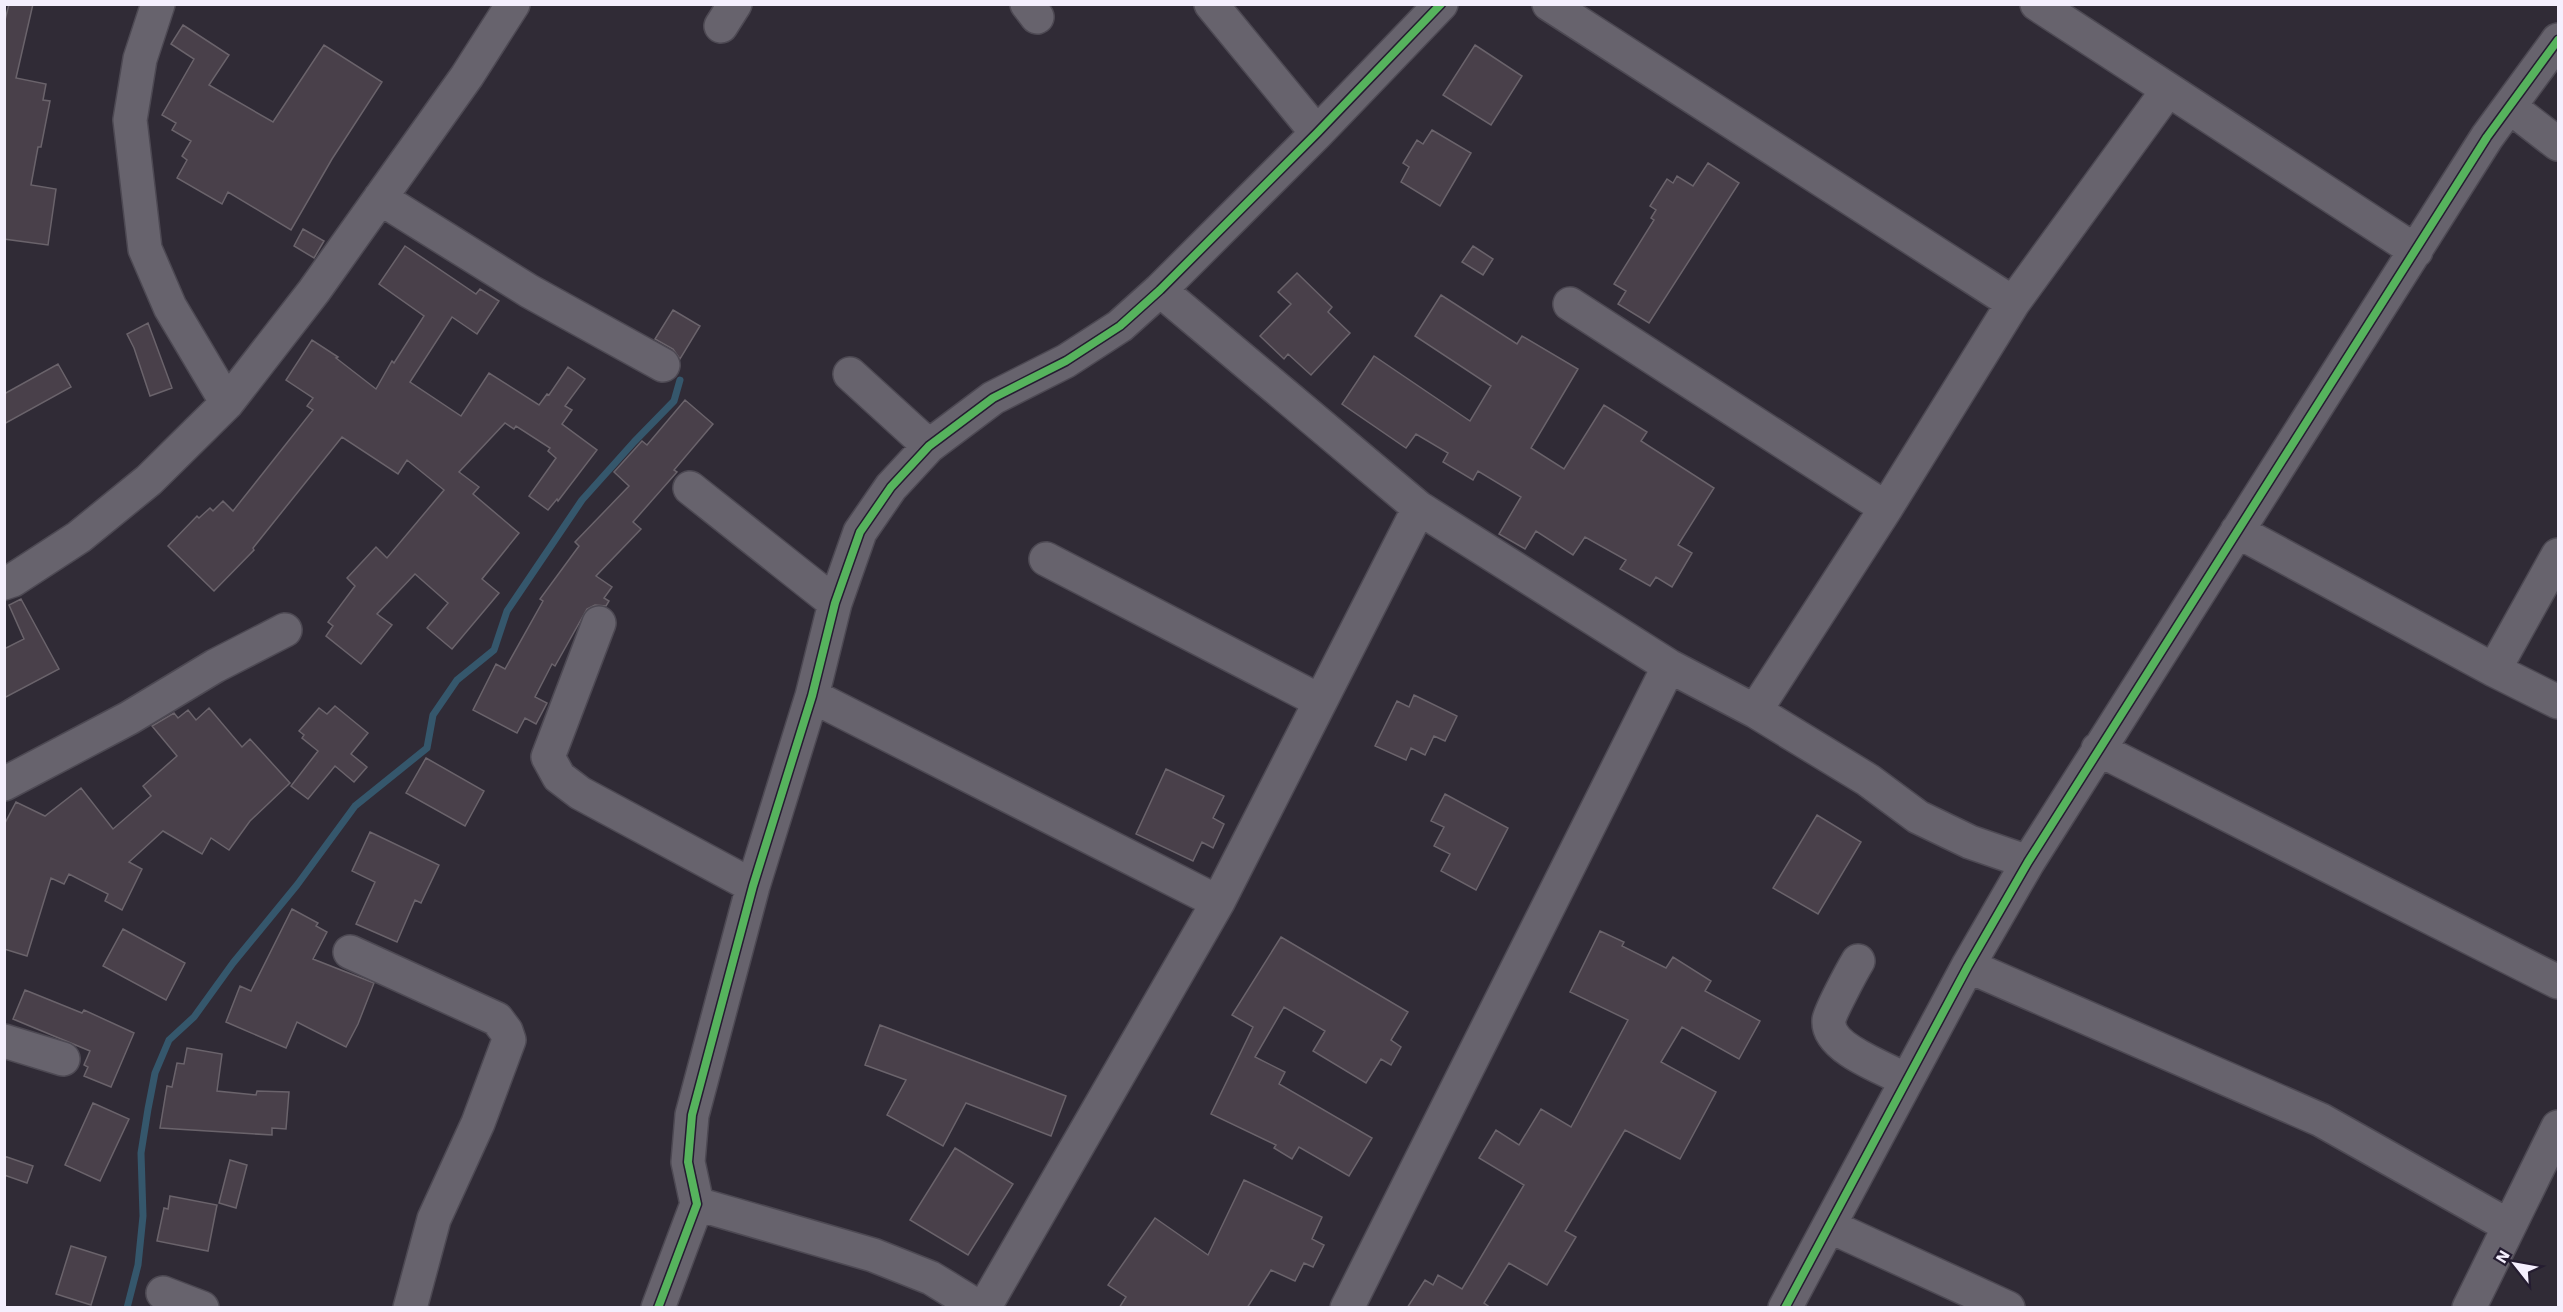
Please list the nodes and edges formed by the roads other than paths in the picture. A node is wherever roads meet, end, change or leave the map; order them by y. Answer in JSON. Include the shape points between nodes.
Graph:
{"nodes":[{"id":1,"x":158,"y":4,"type":"edge"},
{"id":2,"x":513,"y":4,"type":"edge"},
{"id":3,"x":1211,"y":4,"type":"edge"},
{"id":4,"x":1441,"y":4,"type":"edge"},
{"id":5,"x":1548,"y":4,"type":"edge"},
{"id":6,"x":2050,"y":8,"type":"edge"},
{"id":7,"x":2559,"y":40,"type":"edge"},
{"id":8,"x":2168,"y":90,"type":"junction"},
{"id":9,"x":2510,"y":106,"type":"junction"},
{"id":10,"x":1317,"y":133,"type":"junction"},
{"id":11,"x":2559,"y":144,"type":"edge"},
{"id":12,"x":380,"y":198,"type":"junction"},
{"id":13,"x":2416,"y":251,"type":"junction"},
{"id":14,"x":1160,"y":290,"type":"junction"},
{"id":15,"x":2013,"y":303,"type":"junction"},
{"id":16,"x":1570,"y":304,"type":"dead end"},
{"id":17,"x":663,"y":365,"type":"dead end"},
{"id":18,"x":849,"y":374,"type":"dead end"},
{"id":19,"x":227,"y":403,"type":"junction"},
{"id":20,"x":929,"y":446,"type":"junction"},
{"id":21,"x":690,"y":488,"type":"dead end"},
{"id":22,"x":1419,"y":508,"type":"junction"},
{"id":23,"x":1886,"y":508,"type":"junction"},
{"id":24,"x":2237,"y":531,"type":"junction"},
{"id":25,"x":2559,"y":555,"type":"edge"},
{"id":26,"x":1046,"y":559,"type":"dead end"},
{"id":27,"x":4,"y":583,"type":"edge"},
{"id":28,"x":835,"y":603,"type":"junction"},
{"id":29,"x":599,"y":623,"type":"dead end"},
{"id":30,"x":285,"y":630,"type":"dead end"},
{"id":31,"x":1670,"y":666,"type":"junction"},
{"id":32,"x":2494,"y":670,"type":"junction"},
{"id":33,"x":812,"y":696,"type":"junction"},
{"id":34,"x":1320,"y":701,"type":"junction"},
{"id":35,"x":2559,"y":702,"type":"edge"},
{"id":36,"x":1755,"y":711,"type":"junction"},
{"id":37,"x":2098,"y":748,"type":"junction"},
{"id":38,"x":4,"y":784,"type":"edge"},
{"id":39,"x":2028,"y":862,"type":"junction"},
{"id":40,"x":753,"y":886,"type":"junction"},
{"id":41,"x":1218,"y":902,"type":"junction"},
{"id":42,"x":350,"y":952,"type":"dead end"},
{"id":43,"x":1858,"y":961,"type":"dead end"},
{"id":44,"x":1968,"y":966,"type":"junction"},
{"id":45,"x":2559,"y":982,"type":"edge"},
{"id":46,"x":4,"y":1041,"type":"edge"},
{"id":47,"x":63,"y":1059,"type":"dead end"},
{"id":48,"x":1907,"y":1080,"type":"junction"},
{"id":49,"x":2559,"y":1127,"type":"edge"},
{"id":50,"x":697,"y":1204,"type":"junction"},
{"id":51,"x":1829,"y":1226,"type":"junction"},
{"id":52,"x":2510,"y":1226,"type":"junction"},
{"id":53,"x":163,"y":1293,"type":"dead end"},
{"id":54,"x":202,"y":1308,"type":"edge"},
{"id":55,"x":410,"y":1308,"type":"edge"},
{"id":56,"x":658,"y":1308,"type":"edge"},
{"id":57,"x":982,"y":1308,"type":"edge"},
{"id":58,"x":1347,"y":1308,"type":"edge"},
{"id":59,"x":1785,"y":1308,"type":"edge"},
{"id":60,"x":2008,"y":1308,"type":"edge"},
{"id":61,"x":2469,"y":1308,"type":"edge"}],
"edges":[{"from":1,"to":19,"type":"street","via":[[140,59],[130,120],[145,249],[170,307]]},
{"from":2,"to":12,"type":"street"},
{"from":3,"to":10,"type":"street"},
{"from":4,"to":10,"type":"street"},
{"from":5,"to":15,"type":"street"},
{"from":6,"to":8,"type":"street"},
{"from":7,"to":9,"type":"street"},
{"from":8,"to":13,"type":"street"},
{"from":8,"to":15,"type":"street"},
{"from":9,"to":11,"type":"street"},
{"from":9,"to":13,"type":"street"},
{"from":10,"to":14,"type":"street"},
{"from":12,"to":17,"type":"street","via":[[529,291]]},
{"from":12,"to":19,"type":"street"},
{"from":13,"to":24,"type":"street"},
{"from":14,"to":20,"type":"street","via":[[1111,332],[993,399]]},
{"from":14,"to":22,"type":"street"},
{"from":15,"to":23,"type":"street"},
{"from":16,"to":23,"type":"street"},
{"from":18,"to":20,"type":"street"},
{"from":19,"to":27,"type":"street","via":[[149,480],[79,537]]},
{"from":20,"to":28,"type":"street","via":[[891,487],[860,532]]},
{"from":21,"to":28,"type":"street"},
{"from":22,"to":31,"type":"street"},
{"from":22,"to":34,"type":"street"},
{"from":23,"to":36,"type":"street"},
{"from":24,"to":32,"type":"street"},
{"from":24,"to":37,"type":"street"},
{"from":25,"to":32,"type":"street"},
{"from":26,"to":34,"type":"street"},
{"from":28,"to":33,"type":"street"},
{"from":29,"to":40,"type":"street","via":[[548,757],[559,777],[580,793]]},
{"from":30,"to":38,"type":"street"},
{"from":31,"to":36,"type":"street"},
{"from":31,"to":58,"type":"street"},
{"from":32,"to":35,"type":"street"},
{"from":33,"to":40,"type":"street"},
{"from":33,"to":41,"type":"street"},
{"from":34,"to":41,"type":"street"},
{"from":36,"to":39,"type":"street","via":[[1868,780],[1918,817],[1970,842]]},
{"from":37,"to":39,"type":"street"},
{"from":37,"to":45,"type":"street"},
{"from":39,"to":44,"type":"street"},
{"from":40,"to":50,"type":"street","via":[[692,1114],[688,1162]]},
{"from":41,"to":57,"type":"street"},
{"from":42,"to":55,"type":"street","via":[[497,1019],[508,1040],[478,1123],[434,1219]]},
{"from":43,"to":48,"type":"street","via":[[1829,1020],[1833,1036],[1844,1048]]},
{"from":44,"to":48,"type":"street"},
{"from":44,"to":52,"type":"street","via":[[2321,1120]]},
{"from":46,"to":47,"type":"street"},
{"from":48,"to":51,"type":"street"},
{"from":49,"to":52,"type":"street"},
{"from":50,"to":56,"type":"street"},
{"from":50,"to":57,"type":"street","via":[[873,1255],[931,1278]]},
{"from":51,"to":59,"type":"street"},
{"from":51,"to":60,"type":"street"},
{"from":52,"to":61,"type":"street"},
{"from":53,"to":54,"type":"street"}]}
